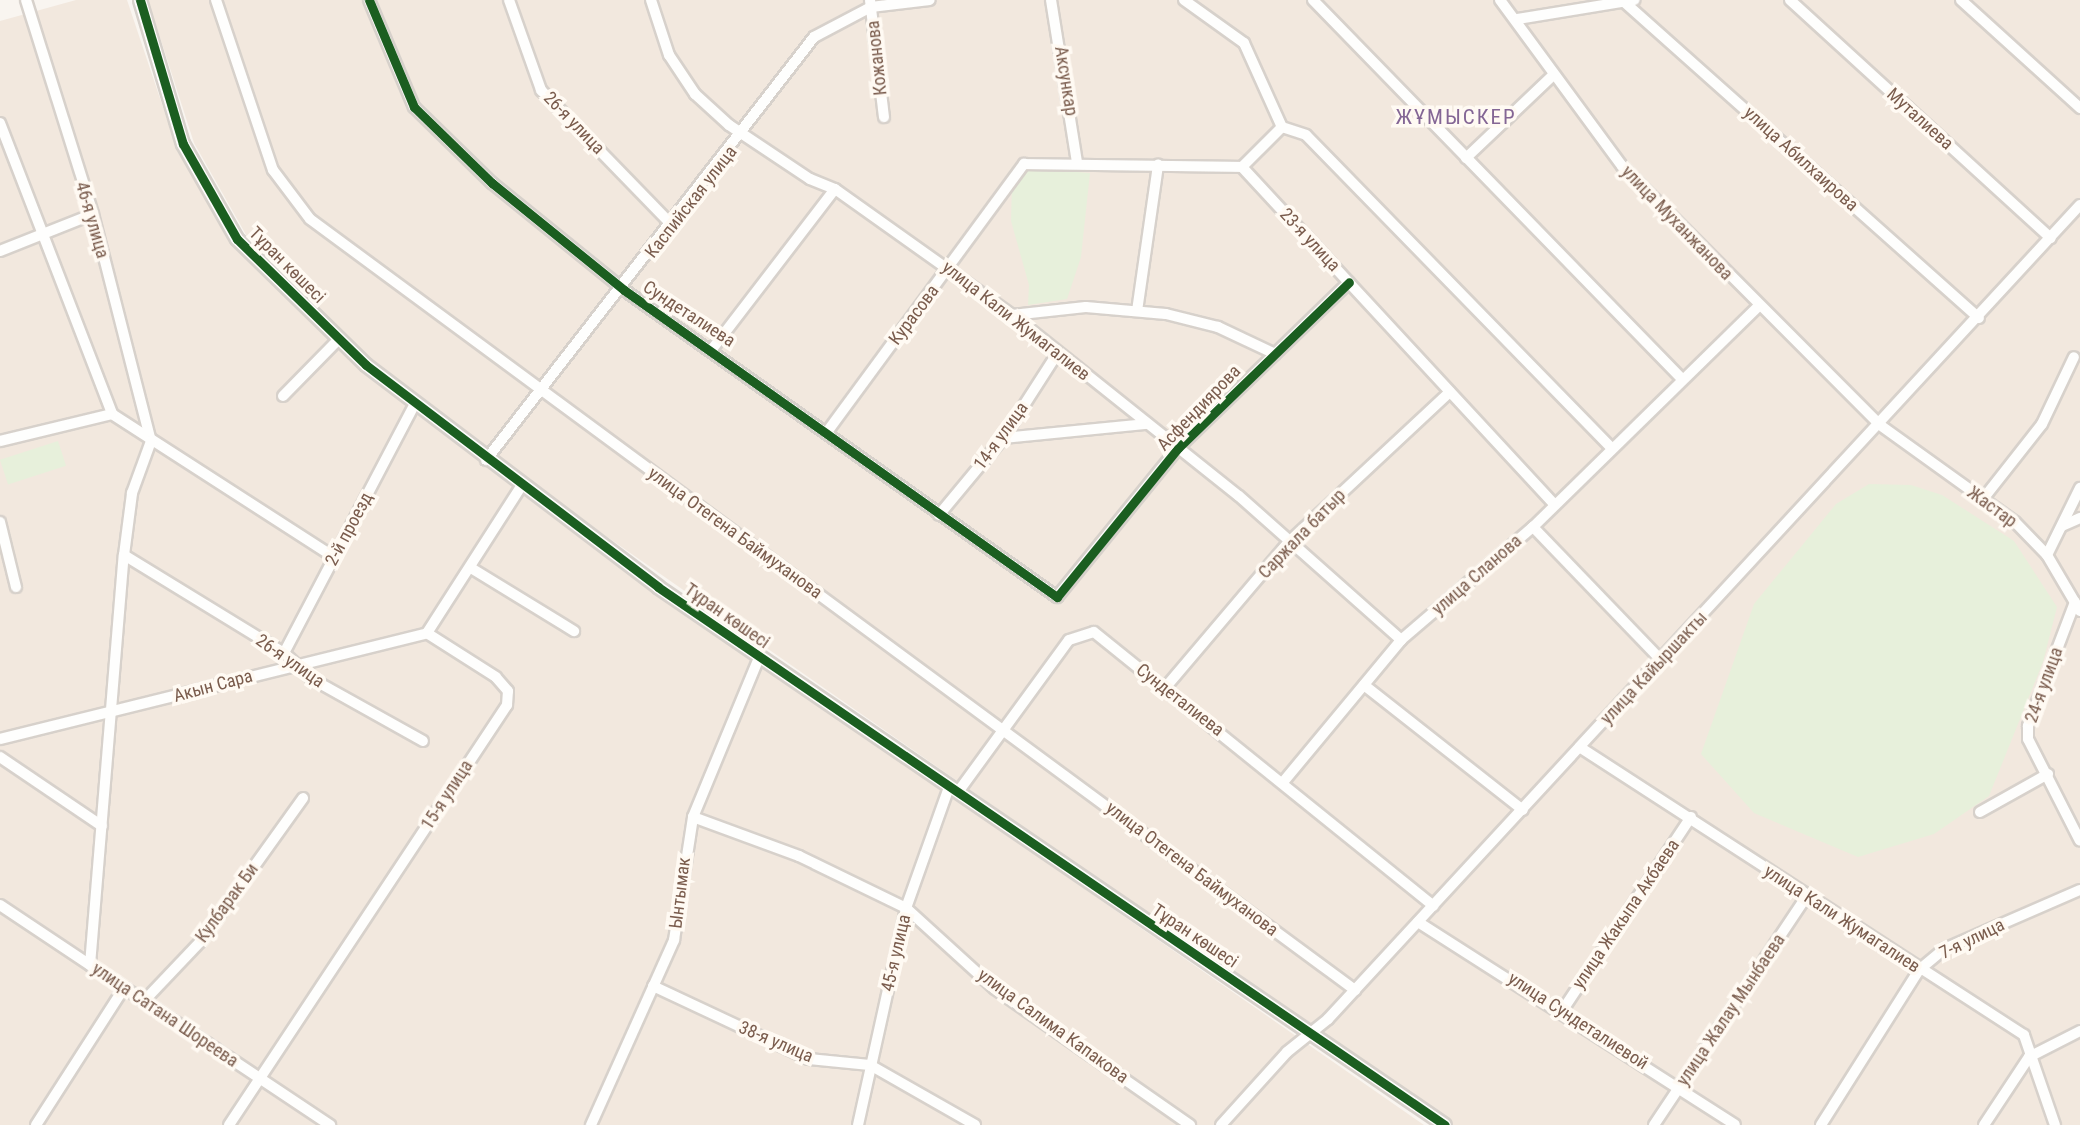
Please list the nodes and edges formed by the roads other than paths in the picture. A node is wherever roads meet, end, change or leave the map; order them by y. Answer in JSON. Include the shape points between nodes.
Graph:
{"nodes":[{"id":1,"x":26,"y":0,"type":"edge"},
{"id":2,"x":140,"y":0,"type":"edge"},
{"id":3,"x":216,"y":0,"type":"edge"},
{"id":4,"x":369,"y":0,"type":"edge"},
{"id":5,"x":509,"y":0,"type":"edge"},
{"id":6,"x":650,"y":0,"type":"edge"},
{"id":7,"x":930,"y":0,"type":"edge"},
{"id":8,"x":1051,"y":0,"type":"edge"},
{"id":9,"x":1184,"y":0,"type":"edge"},
{"id":10,"x":1312,"y":0,"type":"edge"},
{"id":11,"x":1500,"y":0,"type":"edge"},
{"id":12,"x":1790,"y":0,"type":"edge"},
{"id":13,"x":1961,"y":0,"type":"edge"},
{"id":14,"x":1628,"y":2,"type":"edge"},
{"id":15,"x":871,"y":4,"type":"edge"},
{"id":16,"x":1518,"y":19,"type":"junction"},
{"id":17,"x":1551,"y":77,"type":"junction"},
{"id":18,"x":2080,"y":108,"type":"edge"},
{"id":19,"x":884,"y":117,"type":"dead end"},
{"id":20,"x":0,"y":123,"type":"edge"},
{"id":21,"x":1283,"y":127,"type":"junction"},
{"id":22,"x":744,"y":133,"type":"junction"},
{"id":23,"x":1466,"y":158,"type":"junction"},
{"id":24,"x":1077,"y":162,"type":"junction"},
{"id":25,"x":1158,"y":165,"type":"junction"},
{"id":26,"x":1242,"y":167,"type":"junction"},
{"id":27,"x":835,"y":189,"type":"junction"},
{"id":28,"x":2080,"y":205,"type":"edge"},
{"id":29,"x":93,"y":214,"type":"junction"},
{"id":30,"x":672,"y":225,"type":"junction"},
{"id":31,"x":41,"y":231,"type":"junction"},
{"id":32,"x":2051,"y":238,"type":"junction"},
{"id":33,"x":0,"y":251,"type":"edge"},
{"id":34,"x":951,"y":268,"type":"junction"},
{"id":35,"x":1349,"y":282,"type":"junction"},
{"id":36,"x":624,"y":290,"type":"junction"},
{"id":37,"x":1758,"y":307,"type":"junction"},
{"id":38,"x":1137,"y":311,"type":"junction"},
{"id":39,"x":1012,"y":315,"type":"junction"},
{"id":40,"x":1979,"y":318,"type":"junction"},
{"id":41,"x":338,"y":340,"type":"junction"},
{"id":42,"x":713,"y":348,"type":"junction"},
{"id":43,"x":1057,"y":354,"type":"junction"},
{"id":44,"x":1275,"y":354,"type":"junction"},
{"id":45,"x":2074,"y":357,"type":"dead end"},
{"id":46,"x":1682,"y":379,"type":"junction"},
{"id":47,"x":1450,"y":392,"type":"junction"},
{"id":48,"x":543,"y":393,"type":"junction"},
{"id":49,"x":283,"y":396,"type":"dead end"},
{"id":50,"x":415,"y":404,"type":"junction"},
{"id":51,"x":112,"y":414,"type":"junction"},
{"id":52,"x":1147,"y":424,"type":"junction"},
{"id":53,"x":1880,"y":425,"type":"junction"},
{"id":54,"x":827,"y":432,"type":"junction"},
{"id":55,"x":1003,"y":438,"type":"junction"},
{"id":56,"x":0,"y":441,"type":"edge"},
{"id":57,"x":151,"y":441,"type":"junction"},
{"id":58,"x":1611,"y":447,"type":"junction"},
{"id":59,"x":1178,"y":448,"type":"junction"},
{"id":60,"x":486,"y":460,"type":"junction"},
{"id":61,"x":520,"y":488,"type":"junction"},
{"id":62,"x":2080,"y":488,"type":"edge"},
{"id":63,"x":1983,"y":499,"type":"junction"},
{"id":64,"x":1554,"y":504,"type":"junction"},
{"id":65,"x":939,"y":514,"type":"junction"},
{"id":66,"x":2080,"y":518,"type":"edge"},
{"id":67,"x":0,"y":522,"type":"edge"},
{"id":68,"x":2062,"y":526,"type":"junction"},
{"id":69,"x":1533,"y":527,"type":"junction"},
{"id":70,"x":1289,"y":542,"type":"junction"},
{"id":71,"x":124,"y":555,"type":"junction"},
{"id":72,"x":2047,"y":555,"type":"junction"},
{"id":73,"x":334,"y":557,"type":"junction"},
{"id":74,"x":471,"y":568,"type":"junction"},
{"id":75,"x":16,"y":587,"type":"dead end"},
{"id":76,"x":1056,"y":597,"type":"joint"},
{"id":77,"x":2077,"y":607,"type":"edge"},
{"id":78,"x":574,"y":631,"type":"dead end"},
{"id":79,"x":427,"y":633,"type":"junction"},
{"id":80,"x":1401,"y":640,"type":"junction"},
{"id":81,"x":284,"y":653,"type":"junction"},
{"id":82,"x":759,"y":658,"type":"junction"},
{"id":83,"x":1661,"y":660,"type":"junction"},
{"id":84,"x":294,"y":665,"type":"junction"},
{"id":85,"x":1364,"y":685,"type":"junction"},
{"id":86,"x":1165,"y":688,"type":"junction"},
{"id":87,"x":111,"y":712,"type":"junction"},
{"id":88,"x":1003,"y":729,"type":"junction"},
{"id":89,"x":0,"y":739,"type":"edge"},
{"id":90,"x":423,"y":741,"type":"dead end"},
{"id":91,"x":1581,"y":748,"type":"junction"},
{"id":92,"x":0,"y":757,"type":"edge"},
{"id":93,"x":2048,"y":774,"type":"junction"},
{"id":94,"x":1284,"y":781,"type":"junction"},
{"id":95,"x":954,"y":789,"type":"junction"},
{"id":96,"x":303,"y":798,"type":"dead end"},
{"id":97,"x":1523,"y":810,"type":"junction"},
{"id":98,"x":1980,"y":812,"type":"dead end"},
{"id":99,"x":693,"y":817,"type":"junction"},
{"id":100,"x":1691,"y":817,"type":"junction"},
{"id":101,"x":102,"y":826,"type":"junction"},
{"id":102,"x":2080,"y":841,"type":"edge"},
{"id":103,"x":2080,"y":890,"type":"edge"},
{"id":104,"x":1807,"y":896,"type":"junction"},
{"id":105,"x":0,"y":905,"type":"edge"},
{"id":106,"x":1433,"y":906,"type":"junction"},
{"id":107,"x":906,"y":908,"type":"junction"},
{"id":108,"x":1418,"y":922,"type":"junction"},
{"id":109,"x":90,"y":965,"type":"junction"},
{"id":110,"x":1919,"y":970,"type":"junction"},
{"id":111,"x":653,"y":986,"type":"junction"},
{"id":112,"x":124,"y":988,"type":"junction"},
{"id":113,"x":1355,"y":990,"type":"junction"},
{"id":114,"x":144,"y":1001,"type":"junction"},
{"id":115,"x":1562,"y":1011,"type":"junction"},
{"id":116,"x":2080,"y":1031,"type":"edge"},
{"id":117,"x":1309,"y":1033,"type":"junction"},
{"id":118,"x":2029,"y":1057,"type":"junction"},
{"id":119,"x":870,"y":1065,"type":"junction"},
{"id":120,"x":260,"y":1079,"type":"junction"},
{"id":121,"x":1679,"y":1088,"type":"junction"},
{"id":122,"x":1439,"y":1124,"type":"edge"},
{"id":123,"x":36,"y":1125,"type":"edge"},
{"id":124,"x":229,"y":1125,"type":"edge"},
{"id":125,"x":330,"y":1125,"type":"edge"},
{"id":126,"x":591,"y":1125,"type":"edge"},
{"id":127,"x":858,"y":1125,"type":"edge"},
{"id":128,"x":975,"y":1125,"type":"edge"},
{"id":129,"x":1190,"y":1125,"type":"edge"},
{"id":130,"x":1221,"y":1125,"type":"edge"},
{"id":131,"x":1654,"y":1125,"type":"edge"},
{"id":132,"x":1735,"y":1125,"type":"edge"},
{"id":133,"x":1821,"y":1125,"type":"edge"},
{"id":134,"x":1984,"y":1125,"type":"edge"},
{"id":135,"x":2055,"y":1125,"type":"edge"}],
"edges":[{"from":1,"to":29,"type":"street","name":"46-я улица"},
{"from":2,"to":41,"type":"street","name":"Тұран көшесі","via":[[183,144],[237,239]]},
{"from":3,"to":48,"type":"street","name":"улица Отегена Баймуханова","via":[[273,170],[290,198],[310,219]]},
{"from":4,"to":36,"type":"street","name":"Сундеталиева","via":[[426,125]]},
{"from":5,"to":30,"type":"street","name":"26-я улица","via":[[541,90]]},
{"from":6,"to":22,"type":"street","name":"улица Кали Жумагалиев","via":[[668,55],[695,94]]},
{"from":7,"to":15,"type":"street","name":"Каспийская улица"},
{"from":8,"to":24,"type":"street","name":"Аксункар"},
{"from":9,"to":21,"type":"street","via":[[1244,43]]},
{"from":10,"to":23,"type":"street"},
{"from":11,"to":16,"type":"street","name":"улица Муханжанова"},
{"from":12,"to":32,"type":"street","name":"Муталиева"},
{"from":13,"to":18,"type":"street"},
{"from":14,"to":16,"type":"street"},
{"from":14,"to":40,"type":"street","name":"улица Абилхаирова"},
{"from":15,"to":19,"type":"street","name":"Кожанова"},
{"from":15,"to":22,"type":"street","name":"Каспийская улица","via":[[814,37]]},
{"from":16,"to":17,"type":"street","name":"улица Муханжанова"},
{"from":17,"to":23,"type":"street"},
{"from":17,"to":37,"type":"street","name":"улица Муханжанова","via":[[1622,166]]},
{"from":20,"to":31,"type":"street"},
{"from":21,"to":26,"type":"street"},
{"from":21,"to":58,"type":"street","via":[[1306,135]]},
{"from":22,"to":27,"type":"street","name":"улица Кали Жумагалиев","via":[[810,179]]},
{"from":22,"to":30,"type":"street","name":"Каспийская улица"},
{"from":23,"to":46,"type":"street"},
{"from":24,"to":25,"type":"street"},
{"from":24,"to":34,"type":"street","name":"Курасова","via":[[1024,164]]},
{"from":25,"to":26,"type":"street"},
{"from":25,"to":38,"type":"street"},
{"from":26,"to":35,"type":"street","name":"23-я улица"},
{"from":27,"to":34,"type":"street","name":"улица Кали Жумагалиев"},
{"from":27,"to":42,"type":"street"},
{"from":28,"to":32,"type":"street","name":"улица Кайыршакты"},
{"from":29,"to":31,"type":"street"},
{"from":29,"to":57,"type":"street","name":"46-я улица"},
{"from":30,"to":36,"type":"street","name":"Каспийская улица"},
{"from":31,"to":33,"type":"street"},
{"from":31,"to":51,"type":"street"},
{"from":32,"to":40,"type":"street","name":"улица Кайыршакты"},
{"from":34,"to":39,"type":"street","name":"улица Кали Жумагалиев"},
{"from":34,"to":54,"type":"street","name":"Курасова"},
{"from":35,"to":44,"type":"street","name":"Асфендиярова"},
{"from":35,"to":47,"type":"street","name":"23-я улица"},
{"from":36,"to":42,"type":"street","name":"Сундеталиева"},
{"from":36,"to":48,"type":"street","name":"Каспийская улица"},
{"from":37,"to":46,"type":"street","name":"улица Сланова"},
{"from":37,"to":53,"type":"street","name":"улица Муханжанова"},
{"from":38,"to":39,"type":"street","via":[[1086,307]]},
{"from":38,"to":44,"type":"street","via":[[1218,327]]},
{"from":39,"to":43,"type":"street","name":"улица Кали Жумагалиев"},
{"from":40,"to":53,"type":"street","name":"улица Кайыршакты"},
{"from":41,"to":49,"type":"street"},
{"from":41,"to":50,"type":"street","name":"Тұран көшесі"},
{"from":42,"to":54,"type":"street","name":"Сундеталиева"},
{"from":43,"to":52,"type":"street","name":"улица Кали Жумагалиев"},
{"from":43,"to":55,"type":"street","name":"14-я улица"},
{"from":44,"to":59,"type":"street","name":"Асфендиярова"},
{"from":45,"to":63,"type":"street","via":[[2042,424]]},
{"from":46,"to":58,"type":"street","name":"улица Сланова"},
{"from":47,"to":64,"type":"street","name":"23-я улица"},
{"from":47,"to":70,"type":"street","name":"Саржала батыр"},
{"from":48,"to":60,"type":"street","name":"Каспийская улица"},
{"from":48,"to":88,"type":"street","name":"улица Отегена Баймуханова"},
{"from":50,"to":60,"type":"street","name":"Тұран көшесі"},
{"from":50,"to":73,"type":"street","name":"2-й проезд"},
{"from":51,"to":56,"type":"street"},
{"from":51,"to":57,"type":"street"},
{"from":52,"to":55,"type":"street"},
{"from":52,"to":59,"type":"street","name":"улица Кали Жумагалиев"},
{"from":53,"to":63,"type":"street","name":"Жастар"},
{"from":53,"to":83,"type":"street","name":"улица Кайыршакты"},
{"from":54,"to":65,"type":"street","name":"Сундеталиева"},
{"from":55,"to":65,"type":"street","name":"14-я улица"},
{"from":57,"to":71,"type":"street","via":[[132,493]]},
{"from":57,"to":73,"type":"street"},
{"from":58,"to":64,"type":"street","name":"улица Сланова"},
{"from":59,"to":70,"type":"street","name":"улица Кали Жумагалиев"},
{"from":59,"to":76,"type":"street","name":"Асфендиярова"},
{"from":60,"to":61,"type":"street","name":"Тұран көшесі"},
{"from":61,"to":74,"type":"street"},
{"from":61,"to":82,"type":"street","name":"Тұран көшесі"},
{"from":62,"to":68,"type":"street"},
{"from":63,"to":72,"type":"street","name":"Жастар"},
{"from":64,"to":69,"type":"street","name":"улица Сланова"},
{"from":65,"to":76,"type":"street","name":"Сундеталиева"},
{"from":66,"to":68,"type":"street"},
{"from":67,"to":75,"type":"street"},
{"from":68,"to":72,"type":"street"},
{"from":69,"to":80,"type":"street","name":"улица Сланова"},
{"from":69,"to":83,"type":"street"},
{"from":70,"to":80,"type":"street","name":"улица Кали Жумагалиев"},
{"from":70,"to":86,"type":"street","name":"Саржала батыр"},
{"from":71,"to":81,"type":"street","name":"26-я улица"},
{"from":71,"to":87,"type":"street"},
{"from":72,"to":77,"type":"street","name":"Жастар"},
{"from":73,"to":81,"type":"street","name":"2-й проезд"},
{"from":74,"to":78,"type":"street"},
{"from":74,"to":79,"type":"street"},
{"from":77,"to":93,"type":"street","name":"24-я улица","via":[[2028,726]]},
{"from":79,"to":84,"type":"street","name":"Акын Сара"},
{"from":79,"to":120,"type":"street","name":"15-я улица","via":[[496,677],[508,691],[507,705]]},
{"from":80,"to":85,"type":"street","name":"улица Сланова"},
{"from":81,"to":84,"type":"street","name":"26-я улица"},
{"from":82,"to":95,"type":"street","name":"Тұран көшесі"},
{"from":82,"to":99,"type":"street","name":"Ынтымак"},
{"from":83,"to":91,"type":"street","name":"улица Кайыршакты"},
{"from":84,"to":87,"type":"street","name":"Акын Сара"},
{"from":84,"to":90,"type":"street","name":"26-я улица"},
{"from":85,"to":94,"type":"street","name":"улица Сланова"},
{"from":85,"to":97,"type":"street"},
{"from":86,"to":88,"type":"street","name":"Сундеталиева","via":[[1094,632],[1079,632]]},
{"from":86,"to":94,"type":"street","name":"Сундеталиева"},
{"from":87,"to":89,"type":"street","name":"Акын Сара"},
{"from":87,"to":101,"type":"street"},
{"from":88,"to":95,"type":"street","name":"Сундеталиева"},
{"from":88,"to":113,"type":"street","name":"улица Отегена Баймуханова"},
{"from":91,"to":97,"type":"street","name":"улица Кайыршакты"},
{"from":91,"to":100,"type":"street","name":"улица Кали Жумагалиев"},
{"from":92,"to":101,"type":"street"},
{"from":93,"to":98,"type":"street"},
{"from":93,"to":102,"type":"street","name":"24-я улица"},
{"from":94,"to":106,"type":"street","name":"Сундеталиева"},
{"from":95,"to":107,"type":"street","name":"45-я улица"},
{"from":95,"to":117,"type":"street","name":"Тұран көшесі"},
{"from":96,"to":114,"type":"street","name":"Кулбарак Би","via":[[200,942]]},
{"from":97,"to":106,"type":"street","name":"улица Кайыршакты"},
{"from":99,"to":107,"type":"street","name":"улица Салима Капакова","via":[[799,856]]},
{"from":99,"to":111,"type":"street","name":"Ынтымак","via":[[681,912]]},
{"from":100,"to":104,"type":"street","name":"улица Кали Жумагалиев"},
{"from":100,"to":115,"type":"street","name":"улица Жакыпа Акбаева"},
{"from":101,"to":109,"type":"street"},
{"from":103,"to":110,"type":"street","name":"7-я улица","via":[[1944,949]]},
{"from":104,"to":110,"type":"street","name":"улица Кали Жумагалиев"},
{"from":104,"to":121,"type":"street","name":"улица Жалау Мынбаева"},
{"from":105,"to":109,"type":"street","name":"улица Сатана Шореева"},
{"from":106,"to":108,"type":"street","name":"улица Кайыршакты"},
{"from":107,"to":119,"type":"street","name":"45-я улица"},
{"from":107,"to":129,"type":"street","name":"улица Салима Капакова","via":[[995,989]]},
{"from":108,"to":113,"type":"street","name":"улица Кайыршакты"},
{"from":108,"to":115,"type":"street","name":"улица Сундеталиевой"},
{"from":109,"to":112,"type":"street","name":"улица Сатана Шореева"},
{"from":110,"to":118,"type":"street","name":"улица Кали Жумагалиев","via":[[2024,1035]]},
{"from":110,"to":133,"type":"street","name":"7-я улица"},
{"from":111,"to":119,"type":"street","name":"38-я улица","via":[[809,1059]]},
{"from":111,"to":126,"type":"street","name":"Ынтымак"},
{"from":112,"to":114,"type":"street","name":"улица Сатана Шореева"},
{"from":112,"to":123,"type":"street"},
{"from":113,"to":117,"type":"street","name":"улица Кайыршакты"},
{"from":114,"to":120,"type":"street","name":"улица Сатана Шореева"},
{"from":115,"to":121,"type":"street","name":"улица Сундеталиевой"},
{"from":116,"to":118,"type":"street"},
{"from":117,"to":122,"type":"street","name":"Тұран көшесі"},
{"from":117,"to":130,"type":"street","name":"улица Кайыршакты"},
{"from":118,"to":134,"type":"street"},
{"from":118,"to":135,"type":"street","name":"улица Кали Жумагалиев"},
{"from":119,"to":127,"type":"street","name":"45-я улица"},
{"from":119,"to":128,"type":"street","name":"38-я улица"},
{"from":120,"to":124,"type":"street","name":"15-я улица"},
{"from":120,"to":125,"type":"street","name":"улица Сатана Шореева"},
{"from":121,"to":131,"type":"street","name":"улица Жалау Мынбаева"},
{"from":121,"to":132,"type":"street","name":"улица Сундеталиевой"}]}
